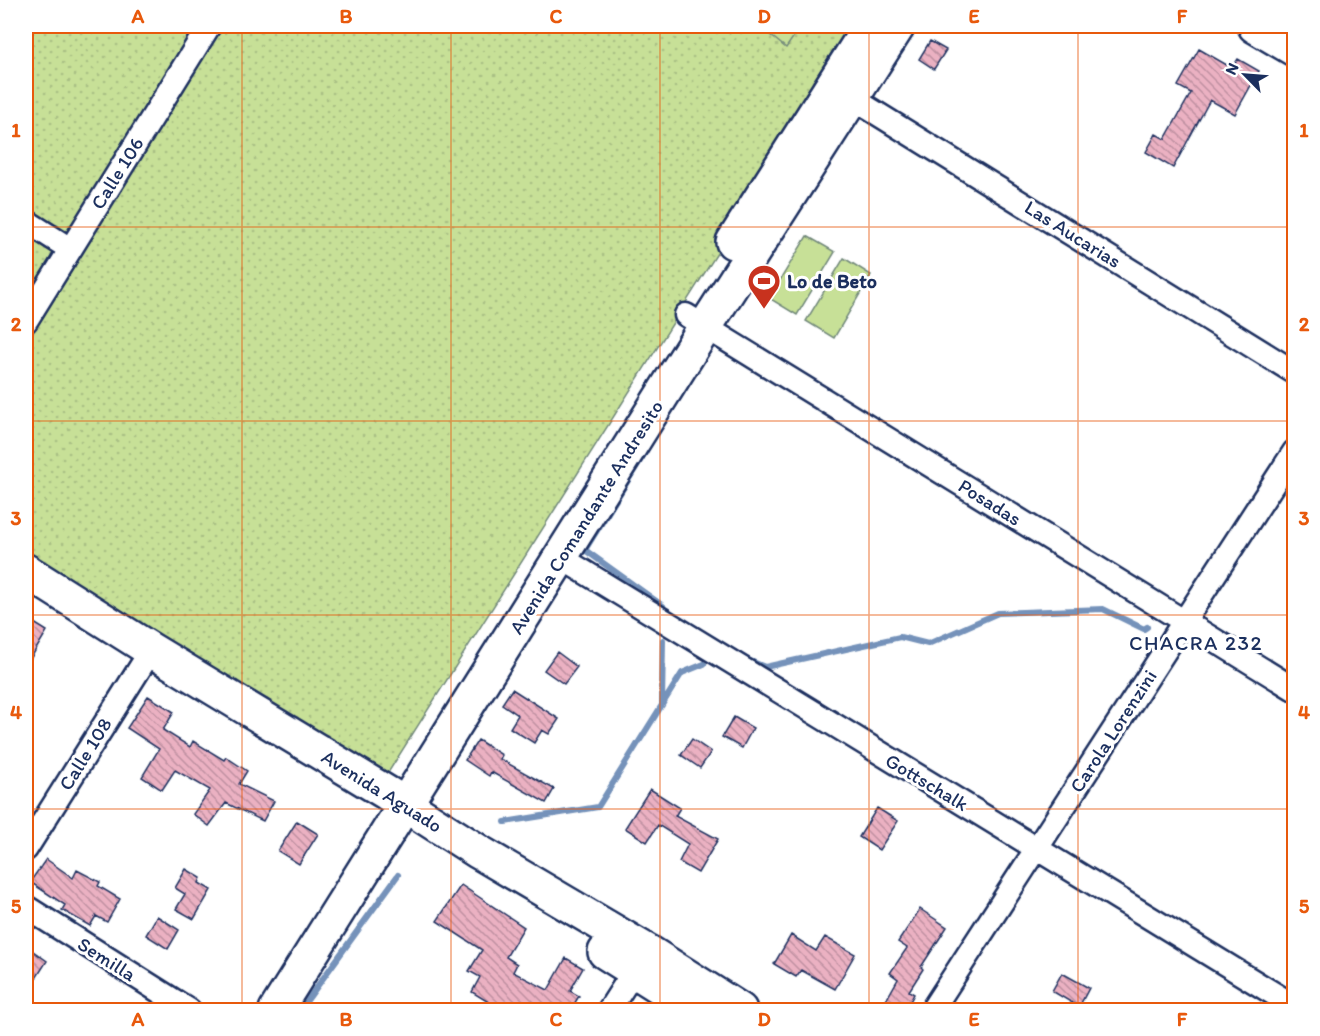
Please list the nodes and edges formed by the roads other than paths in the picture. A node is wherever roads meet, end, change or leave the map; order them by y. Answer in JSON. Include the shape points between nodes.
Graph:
{"nodes":[{"id":1,"x":209,"y":26,"type":"edge"},
{"id":2,"x":870,"y":26,"type":"edge"},
{"id":3,"x":898,"y":26,"type":"edge"},
{"id":4,"x":1255,"y":26,"type":"edge"},
{"id":5,"x":1294,"y":49,"type":"edge"},
{"id":6,"x":852,"y":98,"type":"junction"},
{"id":7,"x":26,"y":221,"type":"edge"},
{"id":8,"x":70,"y":249,"type":"junction"},
{"id":9,"x":26,"y":321,"type":"edge"},
{"id":10,"x":696,"y":321,"type":"junction"},
{"id":11,"x":1294,"y":372,"type":"edge"},
{"id":12,"x":1294,"y":452,"type":"edge"},
{"id":13,"x":560,"y":557,"type":"junction"},
{"id":14,"x":26,"y":571,"type":"edge"},
{"id":15,"x":26,"y":585,"type":"edge"},
{"id":16,"x":1185,"y":621,"type":"junction"},
{"id":17,"x":145,"y":660,"type":"junction"},
{"id":18,"x":1294,"y":689,"type":"edge"},
{"id":19,"x":391,"y":806,"type":"junction"},
{"id":20,"x":26,"y":849,"type":"edge"},
{"id":21,"x":1037,"y":849,"type":"junction"},
{"id":22,"x":26,"y":907,"type":"edge"},
{"id":23,"x":634,"y":970,"type":"junction"},
{"id":24,"x":1294,"y":1006,"type":"edge"},
{"id":25,"x":189,"y":1011,"type":"edge"},
{"id":26,"x":252,"y":1011,"type":"edge"},
{"id":27,"x":276,"y":1011,"type":"edge"},
{"id":28,"x":609,"y":1011,"type":"edge"},
{"id":29,"x":697,"y":1011,"type":"edge"},
{"id":30,"x":740,"y":1011,"type":"edge"},
{"id":31,"x":932,"y":1011,"type":"edge"}],
"edges":[{"from":1,"to":8,"type":"street","name":"Calle 106"},
{"from":2,"to":10,"type":"main road","name":"Avenida Comandante Andresito"},
{"from":3,"to":6,"type":"main road","name":"Avenida Comandante Andresito"},
{"from":4,"to":5,"type":"main road"},
{"from":6,"to":10,"type":"main road","name":"Avenida Comandante Andresito"},
{"from":6,"to":11,"type":"street","name":"Las Aucarias"},
{"from":7,"to":8,"type":"street"},
{"from":8,"to":9,"type":"street","name":"Calle 106"},
{"from":10,"to":13,"type":"main road","name":"Avenida Comandante Andresito"},
{"from":10,"to":16,"type":"street","name":"Posadas"},
{"from":10,"to":19,"type":"main road","name":"Avenida Comandante Andresito"},
{"from":12,"to":16,"type":"street","name":"Carola Lorenzini"},
{"from":13,"to":19,"type":"main road","name":"Avenida Comandante Andresito"},
{"from":13,"to":21,"type":"street","name":"Gottschalk"},
{"from":14,"to":19,"type":"main road","name":"Avenida Aguado"},
{"from":15,"to":17,"type":"main road","name":"Avenida Aguado"},
{"from":16,"to":18,"type":"street","name":"Posadas"},
{"from":16,"to":21,"type":"street","name":"Carola Lorenzini"},
{"from":17,"to":19,"type":"main road","name":"Avenida Aguado"},
{"from":17,"to":20,"type":"street","name":"Calle 108"},
{"from":19,"to":23,"type":"main road","name":"Avenida Aguado"},
{"from":19,"to":26,"type":"main road","name":"Avenida Comandante Andresito"},
{"from":19,"to":27,"type":"main road","name":"Avenida Comandante Andresito"},
{"from":19,"to":30,"type":"main road","name":"Avenida Aguado","via":[[647,951]]},
{"from":21,"to":24,"type":"street","name":"Gottschalk"},
{"from":21,"to":31,"type":"street","name":"Carola Lorenzini"},
{"from":22,"to":25,"type":"street","name":"Semilla"},
{"from":23,"to":28,"type":"street"},
{"from":23,"to":29,"type":"main road","name":"Avenida Aguado"}]}
